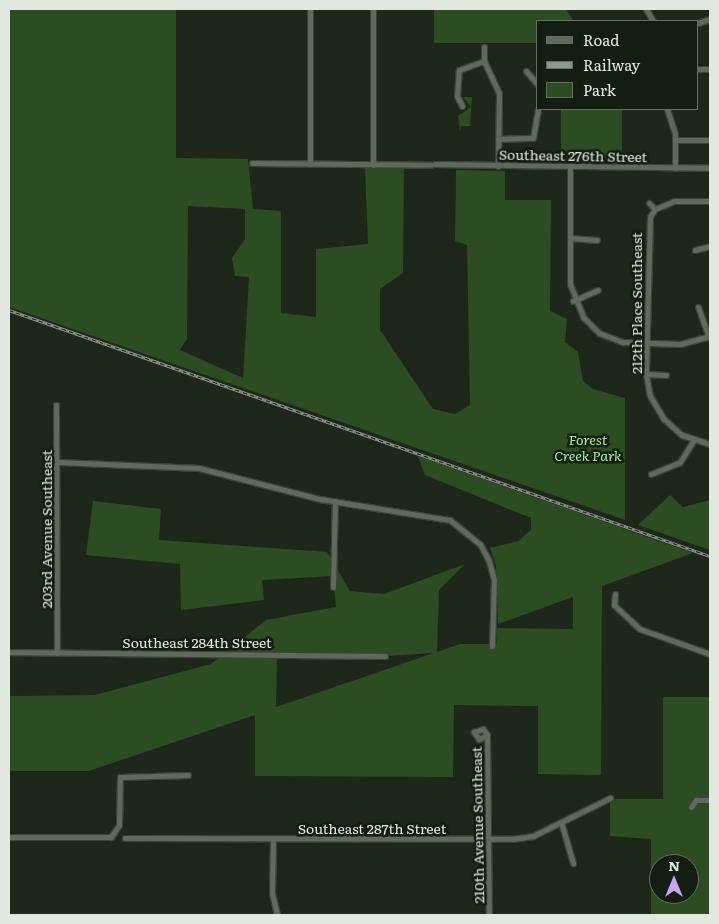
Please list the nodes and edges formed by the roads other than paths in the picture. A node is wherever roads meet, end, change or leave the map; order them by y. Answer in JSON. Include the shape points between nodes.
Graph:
{"nodes":[{"id":1,"x":310,"y":9,"type":"edge"},
{"id":2,"x":373,"y":9,"type":"edge"},
{"id":3,"x":646,"y":9,"type":"edge"},
{"id":4,"x":651,"y":20,"type":"edge"},
{"id":5,"x":484,"y":48,"type":"dead end"},
{"id":6,"x":484,"y":61,"type":"junction"},
{"id":7,"x":526,"y":72,"type":"dead end"},
{"id":8,"x":536,"y":83,"type":"edge"},
{"id":9,"x":462,"y":106,"type":"dead end"},
{"id":10,"x":538,"y":110,"type":"edge"},
{"id":11,"x":667,"y":110,"type":"edge"},
{"id":12,"x":498,"y":139,"type":"junction"},
{"id":13,"x":675,"y":140,"type":"junction"},
{"id":14,"x":710,"y":140,"type":"edge"},
{"id":15,"x":252,"y":163,"type":"dead end"},
{"id":16,"x":310,"y":164,"type":"junction"},
{"id":17,"x":373,"y":165,"type":"junction"},
{"id":18,"x":498,"y":166,"type":"junction"},
{"id":19,"x":570,"y":167,"type":"junction"},
{"id":20,"x":675,"y":168,"type":"junction"},
{"id":21,"x":710,"y":168,"type":"edge"},
{"id":22,"x":710,"y":201,"type":"edge"},
{"id":23,"x":649,"y":203,"type":"dead end"},
{"id":24,"x":655,"y":209,"type":"junction"},
{"id":25,"x":570,"y":238,"type":"junction"},
{"id":26,"x":597,"y":240,"type":"dead end"},
{"id":27,"x":710,"y":246,"type":"edge"},
{"id":28,"x":695,"y":250,"type":"dead end"},
{"id":29,"x":598,"y":290,"type":"dead end"},
{"id":30,"x":574,"y":301,"type":"junction"},
{"id":31,"x":698,"y":307,"type":"dead end"},
{"id":32,"x":710,"y":336,"type":"edge"},
{"id":33,"x":646,"y":344,"type":"junction"},
{"id":34,"x":646,"y":374,"type":"junction"},
{"id":35,"x":666,"y":375,"type":"dead end"},
{"id":36,"x":56,"y":405,"type":"dead end"},
{"id":37,"x":694,"y":440,"type":"junction"},
{"id":38,"x":710,"y":444,"type":"edge"},
{"id":39,"x":58,"y":462,"type":"junction"},
{"id":40,"x":651,"y":474,"type":"dead end"},
{"id":41,"x":335,"y":502,"type":"junction"},
{"id":42,"x":333,"y":588,"type":"dead end"},
{"id":43,"x":615,"y":594,"type":"dead end"},
{"id":44,"x":492,"y":646,"type":"dead end"},
{"id":45,"x":9,"y":652,"type":"edge"},
{"id":46,"x":57,"y":653,"type":"junction"},
{"id":47,"x":710,"y":654,"type":"edge"},
{"id":48,"x":385,"y":656,"type":"dead end"},
{"id":49,"x":487,"y":735,"type":"dead end"},
{"id":50,"x":188,"y":775,"type":"dead end"},
{"id":51,"x":610,"y":798,"type":"dead end"},
{"id":52,"x":710,"y":800,"type":"edge"},
{"id":53,"x":691,"y":807,"type":"dead end"},
{"id":54,"x":561,"y":822,"type":"junction"},
{"id":55,"x":9,"y":837,"type":"edge"},
{"id":56,"x":125,"y":838,"type":"dead end"},
{"id":57,"x":272,"y":839,"type":"junction"},
{"id":58,"x":491,"y":840,"type":"junction"},
{"id":59,"x":573,"y":863,"type":"dead end"},
{"id":60,"x":277,"y":915,"type":"edge"},
{"id":61,"x":489,"y":915,"type":"edge"}],
"edges":[{"from":1,"to":16,"type":"street"},
{"from":2,"to":17,"type":"street"},
{"from":3,"to":4,"type":"street"},
{"from":5,"to":6,"type":"street"},
{"from":6,"to":9,"type":"street","via":[[460,68],[457,96]]},
{"from":6,"to":12,"type":"street","via":[[498,90]]},
{"from":7,"to":8,"type":"street"},
{"from":10,"to":12,"type":"street","via":[[534,136]]},
{"from":11,"to":13,"type":"street"},
{"from":12,"to":18,"type":"street"},
{"from":13,"to":14,"type":"street"},
{"from":13,"to":20,"type":"street"},
{"from":15,"to":16,"type":"street","name":"Southeast 276th Street"},
{"from":16,"to":17,"type":"street","name":"Southeast 276th Street"},
{"from":17,"to":18,"type":"street","name":"Southeast 276th Street"},
{"from":18,"to":19,"type":"street","name":"Southeast 276th Street"},
{"from":19,"to":20,"type":"street","name":"Southeast 276th Street"},
{"from":19,"to":25,"type":"street"},
{"from":20,"to":21,"type":"street","name":"Southeast 276th Street"},
{"from":22,"to":24,"type":"street","via":[[674,201]]},
{"from":23,"to":24,"type":"street"},
{"from":24,"to":33,"type":"street","name":"212th Place Southeast","via":[[646,232]]},
{"from":25,"to":26,"type":"street"},
{"from":25,"to":30,"type":"street"},
{"from":27,"to":28,"type":"street"},
{"from":29,"to":30,"type":"street"},
{"from":30,"to":33,"type":"street","via":[[599,333],[622,342]]},
{"from":31,"to":32,"type":"street"},
{"from":32,"to":33,"type":"street","via":[[680,344]]},
{"from":33,"to":34,"type":"street","name":"212th Place Southeast"},
{"from":34,"to":35,"type":"street"},
{"from":34,"to":37,"type":"street","name":"212th Place Southeast","via":[[650,396],[664,419]]},
{"from":36,"to":39,"type":"street","name":"203rd Avenue Southeast"},
{"from":37,"to":38,"type":"street"},
{"from":37,"to":40,"type":"street","via":[[685,457]]},
{"from":39,"to":41,"type":"street","via":[[199,468]]},
{"from":39,"to":46,"type":"street","name":"203rd Avenue Southeast"},
{"from":41,"to":42,"type":"street"},
{"from":41,"to":44,"type":"street","via":[[432,515],[461,527],[480,544],[493,574]]},
{"from":43,"to":47,"type":"street","via":[[614,605],[640,629]]},
{"from":45,"to":46,"type":"street","name":"Southeast 284th Street"},
{"from":46,"to":48,"type":"street","name":"Southeast 284th Street"},
{"from":49,"to":58,"type":"street","name":"210th Avenue Southeast"},
{"from":50,"to":55,"type":"street","via":[[120,777],[119,826],[113,835]]},
{"from":51,"to":54,"type":"street","name":"Southeast 287th Street"},
{"from":52,"to":53,"type":"street","via":[[696,800]]},
{"from":54,"to":58,"type":"street","name":"Southeast 287th Street","via":[[533,836]]},
{"from":54,"to":59,"type":"street"},
{"from":56,"to":57,"type":"street","name":"Southeast 287th Street"},
{"from":57,"to":58,"type":"street","name":"Southeast 287th Street"},
{"from":57,"to":60,"type":"street","via":[[272,892]]},
{"from":58,"to":61,"type":"street","name":"210th Avenue Southeast"}]}
